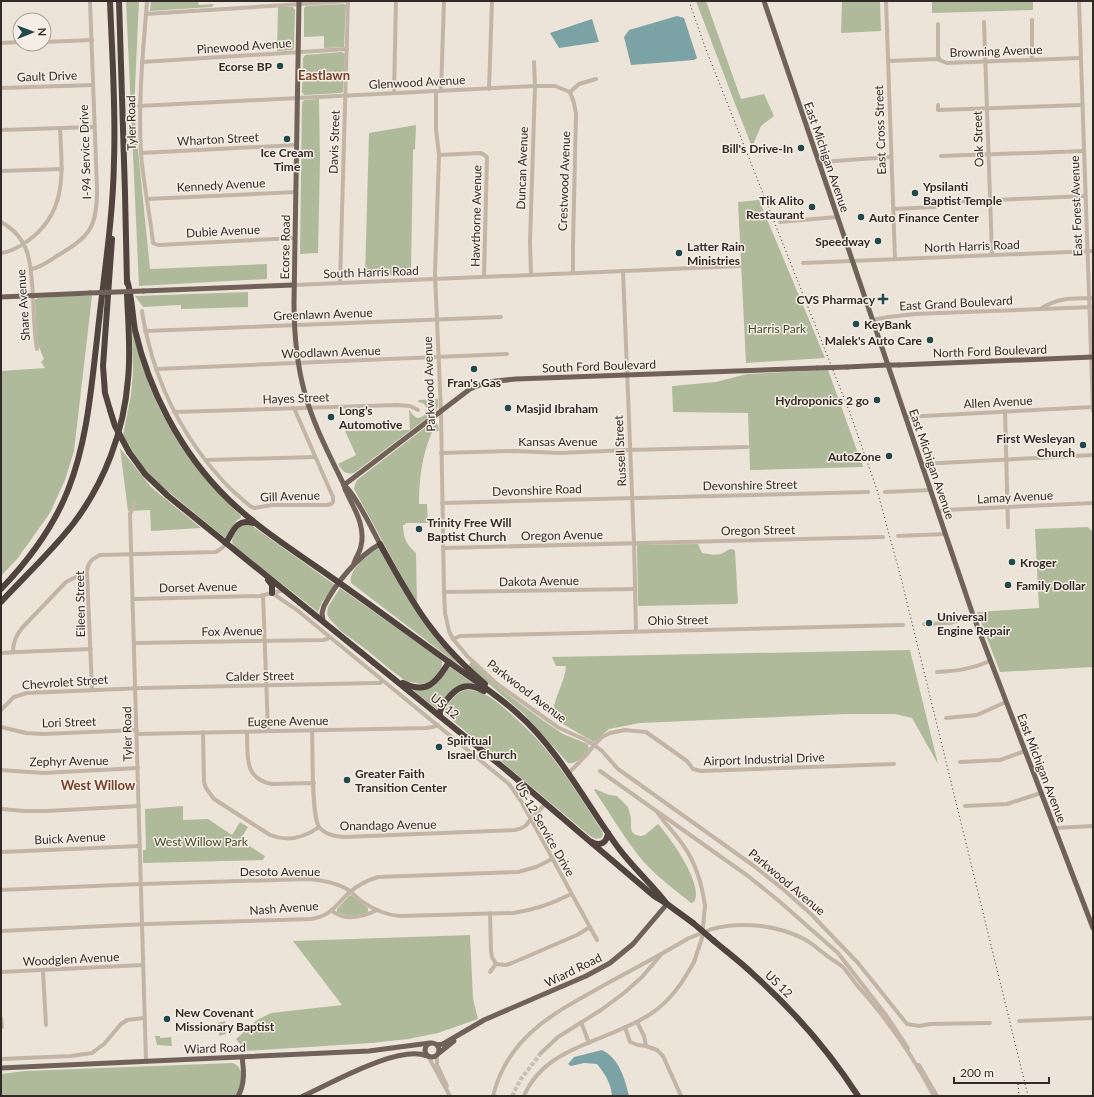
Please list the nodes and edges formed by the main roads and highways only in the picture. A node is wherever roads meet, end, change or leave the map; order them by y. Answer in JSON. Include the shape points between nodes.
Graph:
{"nodes":[{"id":1,"x":110,"y":1,"type":"edge"},
{"id":2,"x":119,"y":1,"type":"edge"},
{"id":3,"x":764,"y":1,"type":"edge"},
{"id":4,"x":299,"y":3,"type":"edge"},
{"id":5,"x":110,"y":218,"type":"junction"},
{"id":6,"x":127,"y":280,"type":"junction"},
{"id":7,"x":294,"y":285,"type":"junction"},
{"id":8,"x":1,"y":297,"type":"edge"},
{"id":9,"x":1092,"y":357,"type":"edge"},
{"id":10,"x":887,"y":365,"type":"joint"},
{"id":11,"x":344,"y":485,"type":"junction"},
{"id":12,"x":257,"y":524,"type":"junction"},
{"id":13,"x":226,"y":543,"type":"junction"},
{"id":14,"x":380,"y":544,"type":"junction"},
{"id":15,"x":234,"y":550,"type":"junction"},
{"id":16,"x":354,"y":564,"type":"junction"},
{"id":17,"x":340,"y":583,"type":"junction"},
{"id":18,"x":1,"y":589,"type":"edge"},
{"id":19,"x":271,"y":594,"type":"road end"},
{"id":20,"x":1,"y":602,"type":"edge"},
{"id":21,"x":323,"y":621,"type":"junction"},
{"id":22,"x":449,"y":662,"type":"junction"},
{"id":23,"x":394,"y":679,"type":"junction"},
{"id":24,"x":510,"y":706,"type":"junction"},
{"id":25,"x":440,"y":716,"type":"junction"},
{"id":26,"x":608,"y":832,"type":"junction"},
{"id":27,"x":588,"y":839,"type":"junction"},
{"id":28,"x":668,"y":904,"type":"junction"},
{"id":29,"x":1093,"y":928,"type":"edge"},
{"id":30,"x":469,"y":1028,"type":"junction"},
{"id":31,"x":430,"y":1043,"type":"junction"},
{"id":32,"x":437,"y":1045,"type":"junction"},
{"id":33,"x":438,"y":1054,"type":"junction"},
{"id":34,"x":427,"y":1056,"type":"junction"},
{"id":35,"x":242,"y":1057,"type":"junction"},
{"id":36,"x":1,"y":1068,"type":"edge"},
{"id":37,"x":238,"y":1096,"type":"edge"},
{"id":38,"x":303,"y":1096,"type":"edge"},
{"id":39,"x":858,"y":1096,"type":"edge"}],
"edges":[{"from":1,"to":5,"type":"highway","via":[[115,137]]},
{"from":2,"to":6,"type":"highway"},
{"from":3,"to":29,"type":"main road","name":"East Michigan Avenue","via":[[973,615]]},
{"from":4,"to":7,"type":"main road","name":"Ecorse Road"},
{"from":5,"to":13,"type":"highway","number":"US 12","bridge":true,"via":[[113,229],[103,366],[105,393],[115,426],[128,452],[156,486]]},
{"from":5,"to":18,"type":"highway","via":[[87,417],[80,455],[68,492],[49,530],[29,558]]},
{"from":6,"to":12,"type":"highway","number":"US 12","via":[[142,356],[156,395],[168,418],[208,478]]},
{"from":6,"to":20,"type":"highway","via":[[128,377],[121,423],[110,458],[91,497],[74,523]]},
{"from":7,"to":8,"type":"main road","name":"South Harris Road","bridge":true},
{"from":7,"to":11,"type":"main road","name":"Ecorse Road","via":[[294,325],[305,395],[323,442]]},
{"from":9,"to":10,"type":"main road","name":"North Ford Boulevard","bridge":true},
{"from":10,"to":11,"type":"main road","name":"South Ford Boulevard","bridge":true,"via":[[487,382],[470,390]]},
{"from":11,"to":14,"type":"main road","name":"Ecorse Road","via":[[348,487]]},
{"from":11,"to":16,"type":"main road","name":"Ecorse Road","via":[[360,521],[362,532],[361,546]]},
{"from":12,"to":13,"type":"highway","via":[[241,522]]},
{"from":12,"to":17,"type":"highway","number":"US 12"},
{"from":13,"to":15,"type":"highway","name":"US 12","number":"US 12"},
{"from":14,"to":16,"type":"main road","name":"Ecorse Road"},
{"from":14,"to":24,"type":"highway","via":[[414,603],[435,632],[454,655]]},
{"from":15,"to":19,"type":"highway","via":[[270,582]]},
{"from":15,"to":21,"type":"highway","name":"US 12","number":"US 12"},
{"from":16,"to":17,"type":"main road","name":"Ecorse Road"},
{"from":17,"to":21,"type":"main road","name":"Ecorse Road","via":[[324,606]]},
{"from":17,"to":22,"type":"highway","name":"US 12","number":"US 12"},
{"from":21,"to":23,"type":"highway","name":"US 12","number":"US 12"},
{"from":22,"to":23,"type":"highway","via":[[438,679],[429,686],[412,686]]},
{"from":22,"to":24,"type":"highway","name":"US 12","number":"US 12"},
{"from":23,"to":25,"type":"highway","name":"US 12","number":"US 12"},
{"from":24,"to":25,"type":"highway","via":[[478,688],[462,687],[453,691],[440,710]]},
{"from":24,"to":26,"type":"highway","name":"US 12","number":"US 12","via":[[568,773]]},
{"from":25,"to":27,"type":"highway","name":"US 12","number":"US 12"},
{"from":26,"to":27,"type":"highway","via":[[606,840],[601,844]]},
{"from":26,"to":28,"type":"highway","name":"US 12","number":"US 12","via":[[626,857]]},
{"from":27,"to":28,"type":"highway","name":"US 12","number":"US 12","via":[[654,896]]},
{"from":28,"to":30,"type":"main road","name":"Wiard Road","via":[[633,944],[610,963]]},
{"from":28,"to":39,"type":"highway","name":"US 12","number":"US 12","bridge":true,"via":[[753,973],[797,1017],[832,1058]]},
{"from":30,"to":32,"type":"main road","name":"Wiard Road"},
{"from":30,"to":33,"type":"main road","name":"Wiard Road"},
{"from":31,"to":32,"type":"main road"},
{"from":31,"to":34,"type":"main road","via":[[424,1049]]},
{"from":31,"to":35,"type":"main road","name":"Wiard Road","via":[[369,1051]]},
{"from":32,"to":33,"type":"main road"},
{"from":33,"to":34,"type":"main road","via":[[434,1057]]},
{"from":34,"to":38,"type":"main road","via":[[415,1053],[383,1060]]},
{"from":35,"to":36,"type":"main road","name":"Wiard Road"},
{"from":35,"to":37,"type":"main road","via":[[244,1079]]}]}
